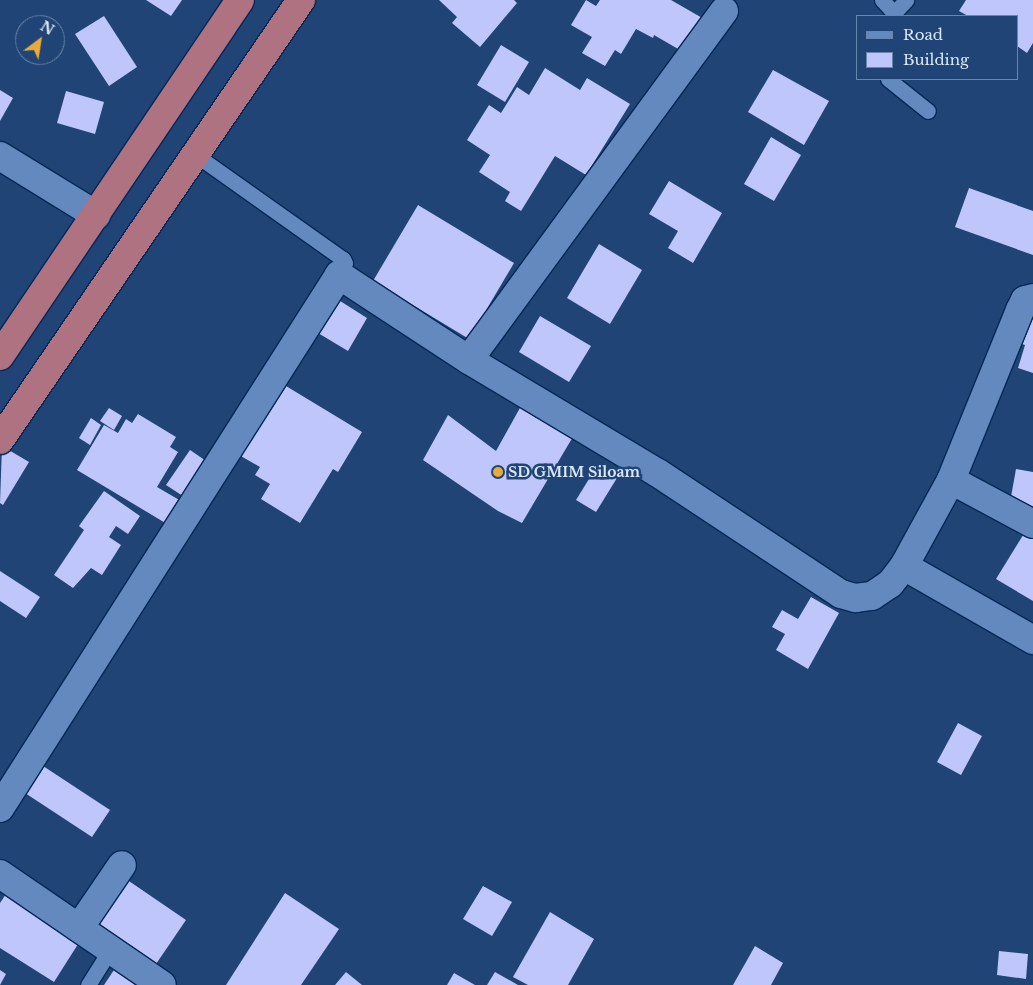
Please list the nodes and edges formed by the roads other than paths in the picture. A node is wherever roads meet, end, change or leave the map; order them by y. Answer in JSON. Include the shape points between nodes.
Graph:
{"nodes":[{"id":1,"x":240,"y":0,"type":"edge"},
{"id":2,"x":301,"y":0,"type":"edge"},
{"id":3,"x":882,"y":0,"type":"edge"},
{"id":4,"x":906,"y":0,"type":"edge"},
{"id":5,"x":724,"y":11,"type":"dead end"},
{"id":6,"x":894,"y":14,"type":"edge"},
{"id":7,"x":889,"y":80,"type":"edge"},
{"id":8,"x":928,"y":111,"type":"dead end"},
{"id":9,"x":0,"y":156,"type":"edge"},
{"id":10,"x":196,"y":156,"type":"junction"},
{"id":11,"x":96,"y":215,"type":"junction"},
{"id":12,"x":339,"y":275,"type":"junction"},
{"id":13,"x":1033,"y":298,"type":"edge"},
{"id":14,"x":0,"y":356,"type":"edge"},
{"id":15,"x":469,"y":360,"type":"junction"},
{"id":16,"x":0,"y":440,"type":"edge"},
{"id":17,"x":951,"y":480,"type":"junction"},
{"id":18,"x":1033,"y":524,"type":"edge"},
{"id":19,"x":904,"y":566,"type":"junction"},
{"id":20,"x":1033,"y":640,"type":"edge"},
{"id":21,"x":0,"y":808,"type":"edge"},
{"id":22,"x":122,"y":866,"type":"dead end"},
{"id":23,"x":0,"y":874,"type":"edge"},
{"id":24,"x":79,"y":928,"type":"junction"},
{"id":25,"x":110,"y":950,"type":"junction"},
{"id":26,"x":88,"y":985,"type":"edge"},
{"id":27,"x":162,"y":985,"type":"edge"}],
"edges":[{"from":1,"to":11,"type":"highway"},
{"from":2,"to":10,"type":"highway"},
{"from":3,"to":6,"type":"lane"},
{"from":4,"to":6,"type":"lane"},
{"from":5,"to":15,"type":"street"},
{"from":7,"to":8,"type":"lane"},
{"from":9,"to":11,"type":"street"},
{"from":10,"to":12,"type":"lane","via":[[343,259],[345,263]]},
{"from":10,"to":16,"type":"highway"},
{"from":11,"to":14,"type":"highway"},
{"from":12,"to":15,"type":"street"},
{"from":12,"to":21,"type":"street"},
{"from":13,"to":17,"type":"street","via":[[1025,300],[1020,310]]},
{"from":15,"to":19,"type":"street","via":[[658,473],[842,594],[855,598],[872,596],[890,584]]},
{"from":17,"to":18,"type":"street"},
{"from":17,"to":19,"type":"street"},
{"from":19,"to":20,"type":"street"},
{"from":22,"to":24,"type":"street"},
{"from":23,"to":24,"type":"street"},
{"from":24,"to":25,"type":"street"},
{"from":25,"to":26,"type":"lane"},
{"from":25,"to":27,"type":"street"}]}
